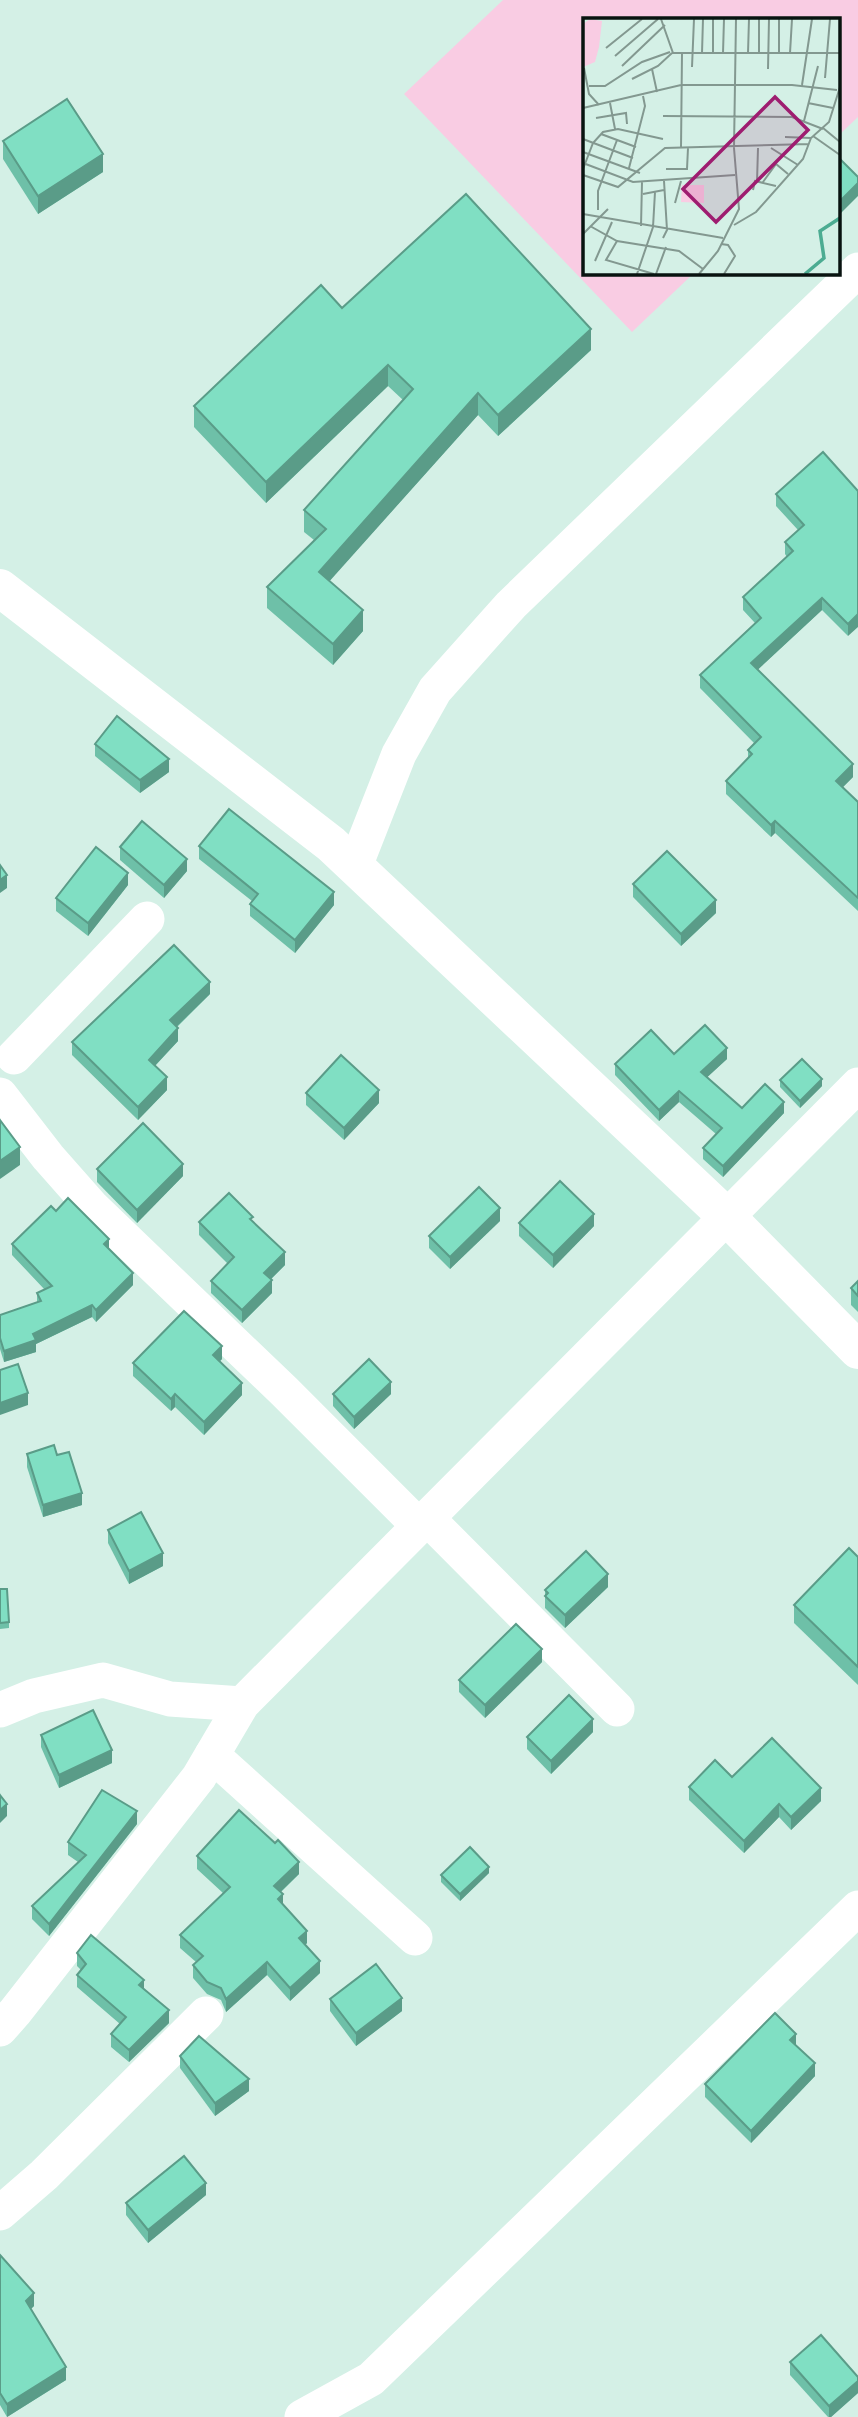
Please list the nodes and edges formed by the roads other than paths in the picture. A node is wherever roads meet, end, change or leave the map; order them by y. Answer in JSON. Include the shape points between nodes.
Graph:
{"nodes":[{"id":1,"x":858,"y":270,"type":"edge"},
{"id":2,"x":0,"y":588,"type":"edge"},
{"id":3,"x":355,"y":866,"type":"junction"},
{"id":4,"x":147,"y":919,"type":"dead end"},
{"id":5,"x":5,"y":1051,"type":"edge"},
{"id":6,"x":858,"y":1085,"type":"edge"},
{"id":7,"x":0,"y":1096,"type":"edge"},
{"id":8,"x":727,"y":1217,"type":"junction"},
{"id":9,"x":858,"y":1350,"type":"edge"},
{"id":10,"x":423,"y":1522,"type":"junction"},
{"id":11,"x":242,"y":1704,"type":"junction"},
{"id":12,"x":617,"y":1709,"type":"dead end"},
{"id":13,"x":0,"y":1710,"type":"edge"},
{"id":14,"x":212,"y":1755,"type":"junction"},
{"id":15,"x":858,"y":1908,"type":"edge"},
{"id":16,"x":415,"y":1938,"type":"dead end"},
{"id":17,"x":206,"y":2014,"type":"dead end"},
{"id":18,"x":0,"y":2029,"type":"edge"},
{"id":19,"x":0,"y":2213,"type":"edge"},
{"id":20,"x":302,"y":2417,"type":"edge"}],
"edges":[{"from":1,"to":3,"type":"street","via":[[511,605],[435,690],[399,754]]},
{"from":2,"to":3,"type":"street"},
{"from":3,"to":8,"type":"street"},
{"from":4,"to":5,"type":"street"},
{"from":6,"to":8,"type":"street"},
{"from":7,"to":10,"type":"street","via":[[93,1208]]},
{"from":8,"to":9,"type":"street"},
{"from":8,"to":10,"type":"street"},
{"from":10,"to":11,"type":"street"},
{"from":10,"to":12,"type":"street"},
{"from":11,"to":13,"type":"street","via":[[170,1699],[103,1680],[34,1696]]},
{"from":11,"to":14,"type":"street"},
{"from":14,"to":16,"type":"street"},
{"from":14,"to":18,"type":"street","via":[[200,1777]]},
{"from":15,"to":20,"type":"street","via":[[371,2379]]},
{"from":17,"to":19,"type":"street"}]}
